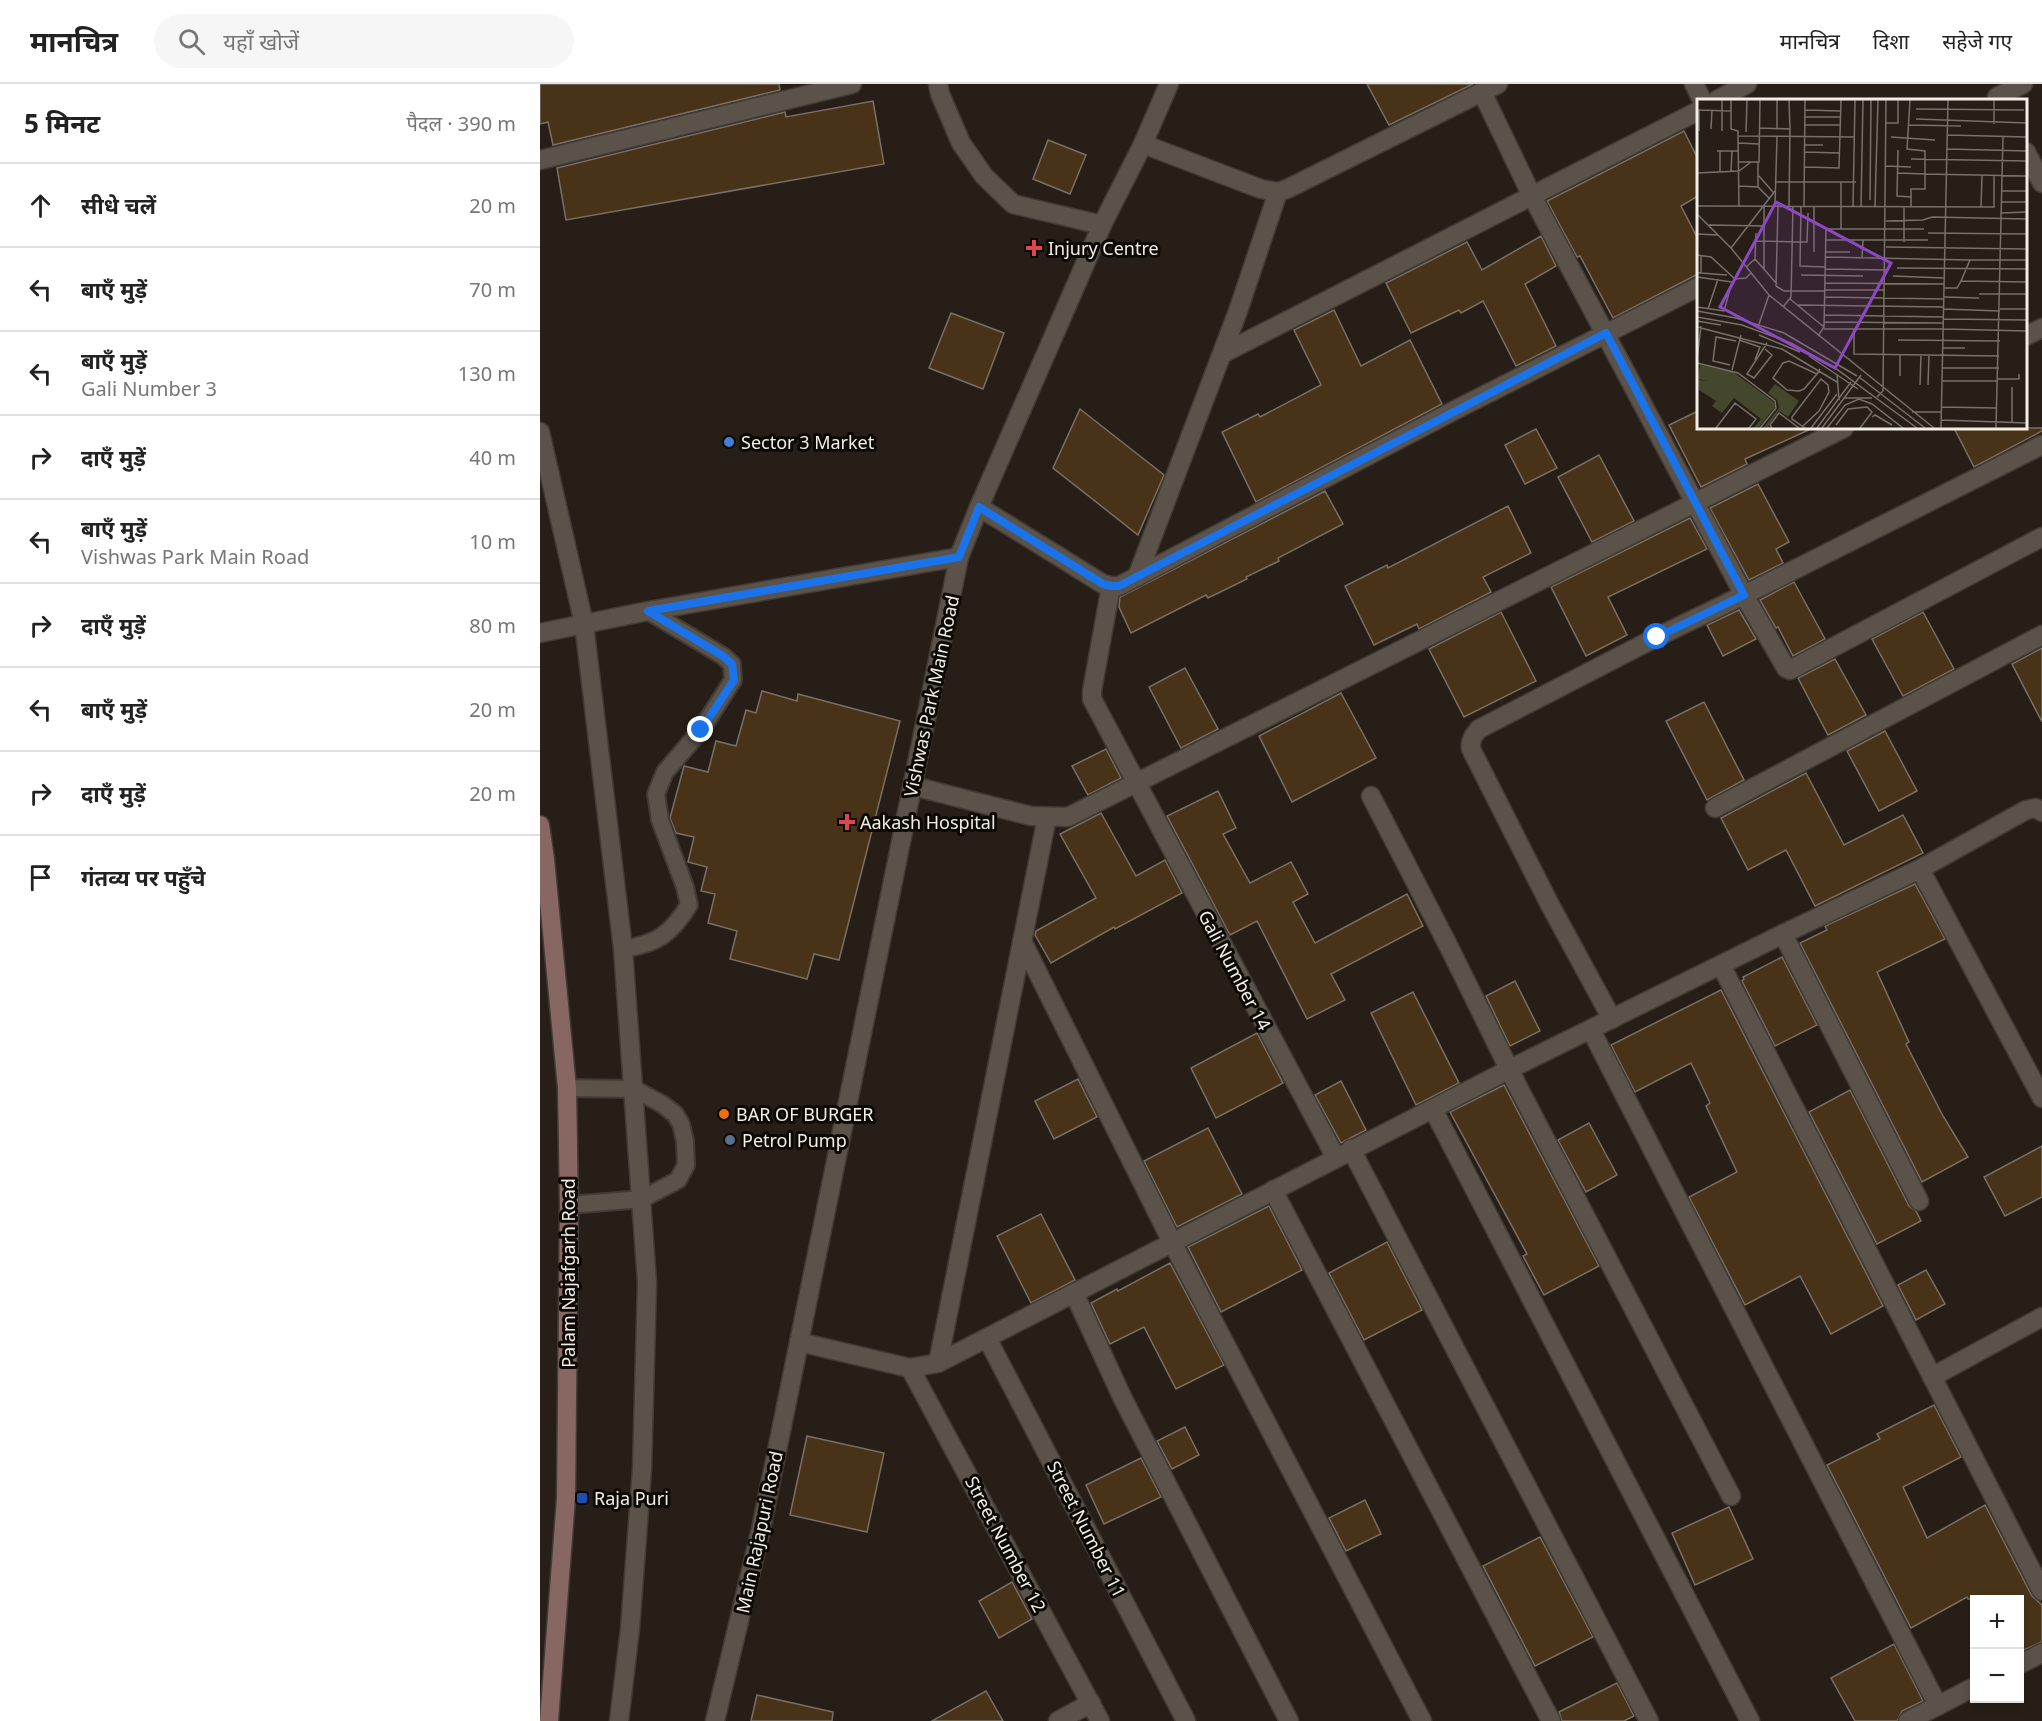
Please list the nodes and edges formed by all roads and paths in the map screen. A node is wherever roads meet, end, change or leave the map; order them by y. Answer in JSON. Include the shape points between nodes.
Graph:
{"nodes":[{"id":1,"x":852,"y":84,"type":"edge"},
{"id":2,"x":938,"y":84,"type":"edge"},
{"id":3,"x":1169,"y":84,"type":"edge"},
{"id":4,"x":1694,"y":84,"type":"edge"},
{"id":5,"x":1747,"y":84,"type":"edge"},
{"id":6,"x":2023,"y":84,"type":"edge"},
{"id":7,"x":1490,"y":88,"type":"edge"},
{"id":8,"x":1995,"y":94,"type":"edge"},
{"id":9,"x":1702,"y":99,"type":"edge"},
{"id":10,"x":1719,"y":99,"type":"edge"},
{"id":11,"x":1697,"y":112,"type":"edge"},
{"id":12,"x":1143,"y":144,"type":"junction"},
{"id":13,"x":2027,"y":156,"type":"edge"},
{"id":14,"x":540,"y":160,"type":"edge"},
{"id":15,"x":2042,"y":183,"type":"edge"},
{"id":16,"x":1278,"y":192,"type":"junction"},
{"id":17,"x":1532,"y":196,"type":"junction"},
{"id":18,"x":1102,"y":225,"type":"junction"},
{"id":19,"x":1697,"y":288,"type":"edge"},
{"id":20,"x":2042,"y":328,"type":"edge"},
{"id":21,"x":1606,"y":333,"type":"junction"},
{"id":22,"x":2027,"y":335,"type":"edge"},
{"id":23,"x":1221,"y":354,"type":"junction"},
{"id":24,"x":1842,"y":429,"type":"edge"},
{"id":25,"x":540,"y":432,"type":"edge"},
{"id":26,"x":2042,"y":445,"type":"edge"},
{"id":27,"x":1695,"y":502,"type":"junction"},
{"id":28,"x":979,"y":507,"type":"junction"},
{"id":29,"x":2042,"y":537,"type":"edge"},
{"id":30,"x":959,"y":557,"type":"junction"},
{"id":31,"x":1137,"y":577,"type":"junction"},
{"id":32,"x":1111,"y":586,"type":"junction"},
{"id":33,"x":1744,"y":595,"type":"junction"},
{"id":34,"x":648,"y":611,"type":"junction"},
{"id":35,"x":584,"y":624,"type":"junction"},
{"id":36,"x":540,"y":633,"type":"edge"},
{"id":37,"x":2042,"y":635,"type":"edge"},
{"id":38,"x":1135,"y":782,"type":"junction"},
{"id":39,"x":913,"y":786,"type":"junction"},
{"id":40,"x":1371,"y":796,"type":"dead end"},
{"id":41,"x":1715,"y":808,"type":"dead end"},
{"id":42,"x":2042,"y":812,"type":"edge"},
{"id":43,"x":1047,"y":817,"type":"junction"},
{"id":44,"x":540,"y":825,"type":"edge"},
{"id":45,"x":1920,"y":869,"type":"junction"},
{"id":46,"x":1783,"y":934,"type":"junction"},
{"id":47,"x":1023,"y":941,"type":"junction"},
{"id":48,"x":623,"y":949,"type":"junction"},
{"id":49,"x":1721,"y":965,"type":"junction"},
{"id":50,"x":1612,"y":1019,"type":"junction"},
{"id":51,"x":1591,"y":1030,"type":"junction"},
{"id":52,"x":1510,"y":1069,"type":"junction"},
{"id":53,"x":567,"y":1088,"type":"junction"},
{"id":54,"x":634,"y":1089,"type":"junction"},
{"id":55,"x":2042,"y":1098,"type":"edge"},
{"id":56,"x":1433,"y":1109,"type":"junction"},
{"id":57,"x":1344,"y":1154,"type":"junction"},
{"id":58,"x":1273,"y":1190,"type":"junction"},
{"id":59,"x":642,"y":1199,"type":"junction"},
{"id":60,"x":1919,"y":1202,"type":"dead end"},
{"id":61,"x":569,"y":1205,"type":"junction"},
{"id":62,"x":1172,"y":1242,"type":"junction"},
{"id":63,"x":1074,"y":1293,"type":"junction"},
{"id":64,"x":2042,"y":1317,"type":"edge"},
{"id":65,"x":987,"y":1338,"type":"junction"},
{"id":66,"x":799,"y":1342,"type":"junction"},
{"id":67,"x":938,"y":1363,"type":"junction"},
{"id":68,"x":910,"y":1368,"type":"junction"},
{"id":69,"x":1932,"y":1377,"type":"junction"},
{"id":70,"x":1731,"y":1496,"type":"dead end"},
{"id":71,"x":2042,"y":1591,"type":"edge"},
{"id":72,"x":2042,"y":1653,"type":"edge"},
{"id":73,"x":2024,"y":1662,"type":"edge"},
{"id":74,"x":1970,"y":1689,"type":"edge"},
{"id":75,"x":1091,"y":1703,"type":"junction"},
{"id":76,"x":1938,"y":1706,"type":"junction"},
{"id":77,"x":549,"y":1721,"type":"edge"},
{"id":78,"x":619,"y":1721,"type":"edge"},
{"id":79,"x":715,"y":1721,"type":"edge"},
{"id":80,"x":1058,"y":1721,"type":"edge"},
{"id":81,"x":1100,"y":1721,"type":"edge"},
{"id":82,"x":1186,"y":1721,"type":"edge"},
{"id":83,"x":1289,"y":1721,"type":"edge"},
{"id":84,"x":1422,"y":1721,"type":"edge"},
{"id":85,"x":1551,"y":1721,"type":"edge"},
{"id":86,"x":1649,"y":1721,"type":"edge"},
{"id":87,"x":1750,"y":1721,"type":"edge"},
{"id":88,"x":1908,"y":1721,"type":"edge"}],
"edges":[{"from":1,"to":14,"type":"street"},
{"from":2,"to":18,"type":"street","via":[[961,143],[984,176],[1013,204]]},
{"from":3,"to":12,"type":"street","name":"Vishwas Park Main Road"},
{"from":4,"to":9,"type":"street"},
{"from":5,"to":10,"type":"street"},
{"from":6,"to":8,"type":"street"},
{"from":7,"to":16,"type":"street"},
{"from":7,"to":17,"type":"street"},
{"from":11,"to":17,"type":"street"},
{"from":12,"to":16,"type":"street"},
{"from":12,"to":18,"type":"street","name":"Vishwas Park Main Road"},
{"from":13,"to":15,"type":"street"},
{"from":16,"to":23,"type":"street"},
{"from":17,"to":21,"type":"street"},
{"from":17,"to":23,"type":"street"},
{"from":18,"to":28,"type":"street","name":"Vishwas Park Main Road"},
{"from":19,"to":21,"type":"street"},
{"from":20,"to":22,"type":"street"},
{"from":21,"to":27,"type":"street"},
{"from":21,"to":31,"type":"street"},
{"from":23,"to":31,"type":"street"},
{"from":24,"to":27,"type":"street"},
{"from":25,"to":35,"type":"street"},
{"from":26,"to":33,"type":"street"},
{"from":27,"to":33,"type":"street"},
{"from":27,"to":38,"type":"street"},
{"from":28,"to":30,"type":"street","name":"Vishwas Park Main Road"},
{"from":28,"to":32,"type":"street"},
{"from":29,"to":33,"type":"street","via":[[1790,670]]},
{"from":30,"to":34,"type":"street"},
{"from":30,"to":39,"type":"street","name":"Vishwas Park Main Road"},
{"from":31,"to":32,"type":"street"},
{"from":32,"to":38,"type":"street","name":"Gali Number 14","via":[[1092,699]]},
{"from":33,"to":50,"type":"street","via":[[1479,729],[1470,741],[1544,893]]},
{"from":34,"to":35,"type":"street"},
{"from":34,"to":48,"type":"lane","via":[[723,656],[732,664],[734,680],[701,730],[665,772],[656,794],[660,820],[689,905],[676,925],[659,938]]},
{"from":35,"to":36,"type":"street"},
{"from":35,"to":48,"type":"street"},
{"from":37,"to":41,"type":"street"},
{"from":38,"to":43,"type":"street","via":[[1068,817]]},
{"from":38,"to":57,"type":"street","name":"Gali Number 14"},
{"from":39,"to":43,"type":"street"},
{"from":39,"to":66,"type":"street","name":"Vishwas Park Main Road"},
{"from":40,"to":52,"type":"street"},
{"from":42,"to":45,"type":"street","via":[[2036,808],[2026,810]]},
{"from":43,"to":47,"type":"street"},
{"from":44,"to":53,"type":"main road","name":"Palam Najafgarh Road"},
{"from":45,"to":46,"type":"street"},
{"from":45,"to":55,"type":"street"},
{"from":46,"to":49,"type":"street"},
{"from":46,"to":60,"type":"street"},
{"from":47,"to":62,"type":"street"},
{"from":47,"to":67,"type":"street"},
{"from":48,"to":54,"type":"street"},
{"from":49,"to":50,"type":"street"},
{"from":49,"to":69,"type":"street"},
{"from":50,"to":51,"type":"street"},
{"from":51,"to":52,"type":"street"},
{"from":51,"to":76,"type":"street"},
{"from":52,"to":56,"type":"street"},
{"from":52,"to":70,"type":"street"},
{"from":53,"to":54,"type":"lane"},
{"from":53,"to":61,"type":"main road","name":"Palam Najafgarh Road"},
{"from":54,"to":59,"type":"street"},
{"from":54,"to":59,"type":"lane","via":[[675,1114],[681,1124],[686,1153],[686,1165],[678,1180]]},
{"from":56,"to":57,"type":"street"},
{"from":56,"to":87,"type":"street"},
{"from":57,"to":58,"type":"street"},
{"from":57,"to":86,"type":"street","name":"Gali Number 14"},
{"from":58,"to":62,"type":"street"},
{"from":58,"to":85,"type":"street"},
{"from":59,"to":61,"type":"lane"},
{"from":59,"to":78,"type":"street","via":[[647,1282],[642,1469]]},
{"from":61,"to":77,"type":"main road","name":"Palam Najafgarh Road","via":[[566,1498]]},
{"from":62,"to":63,"type":"street"},
{"from":62,"to":84,"type":"street"},
{"from":63,"to":65,"type":"street"},
{"from":63,"to":83,"type":"street","via":[[1123,1399]]},
{"from":64,"to":69,"type":"street"},
{"from":65,"to":67,"type":"street"},
{"from":65,"to":82,"type":"street","name":"Street Number 11"},
{"from":66,"to":68,"type":"street"},
{"from":66,"to":79,"type":"street","name":"Main Rajapuri Road","via":[[761,1529]]},
{"from":67,"to":68,"type":"street"},
{"from":68,"to":75,"type":"street","name":"Street Number 12"},
{"from":69,"to":71,"type":"street"},
{"from":72,"to":73,"type":"street"},
{"from":74,"to":76,"type":"street"},
{"from":75,"to":80,"type":"street"},
{"from":75,"to":81,"type":"street","name":"Street Number 12"},
{"from":76,"to":88,"type":"street"}]}
